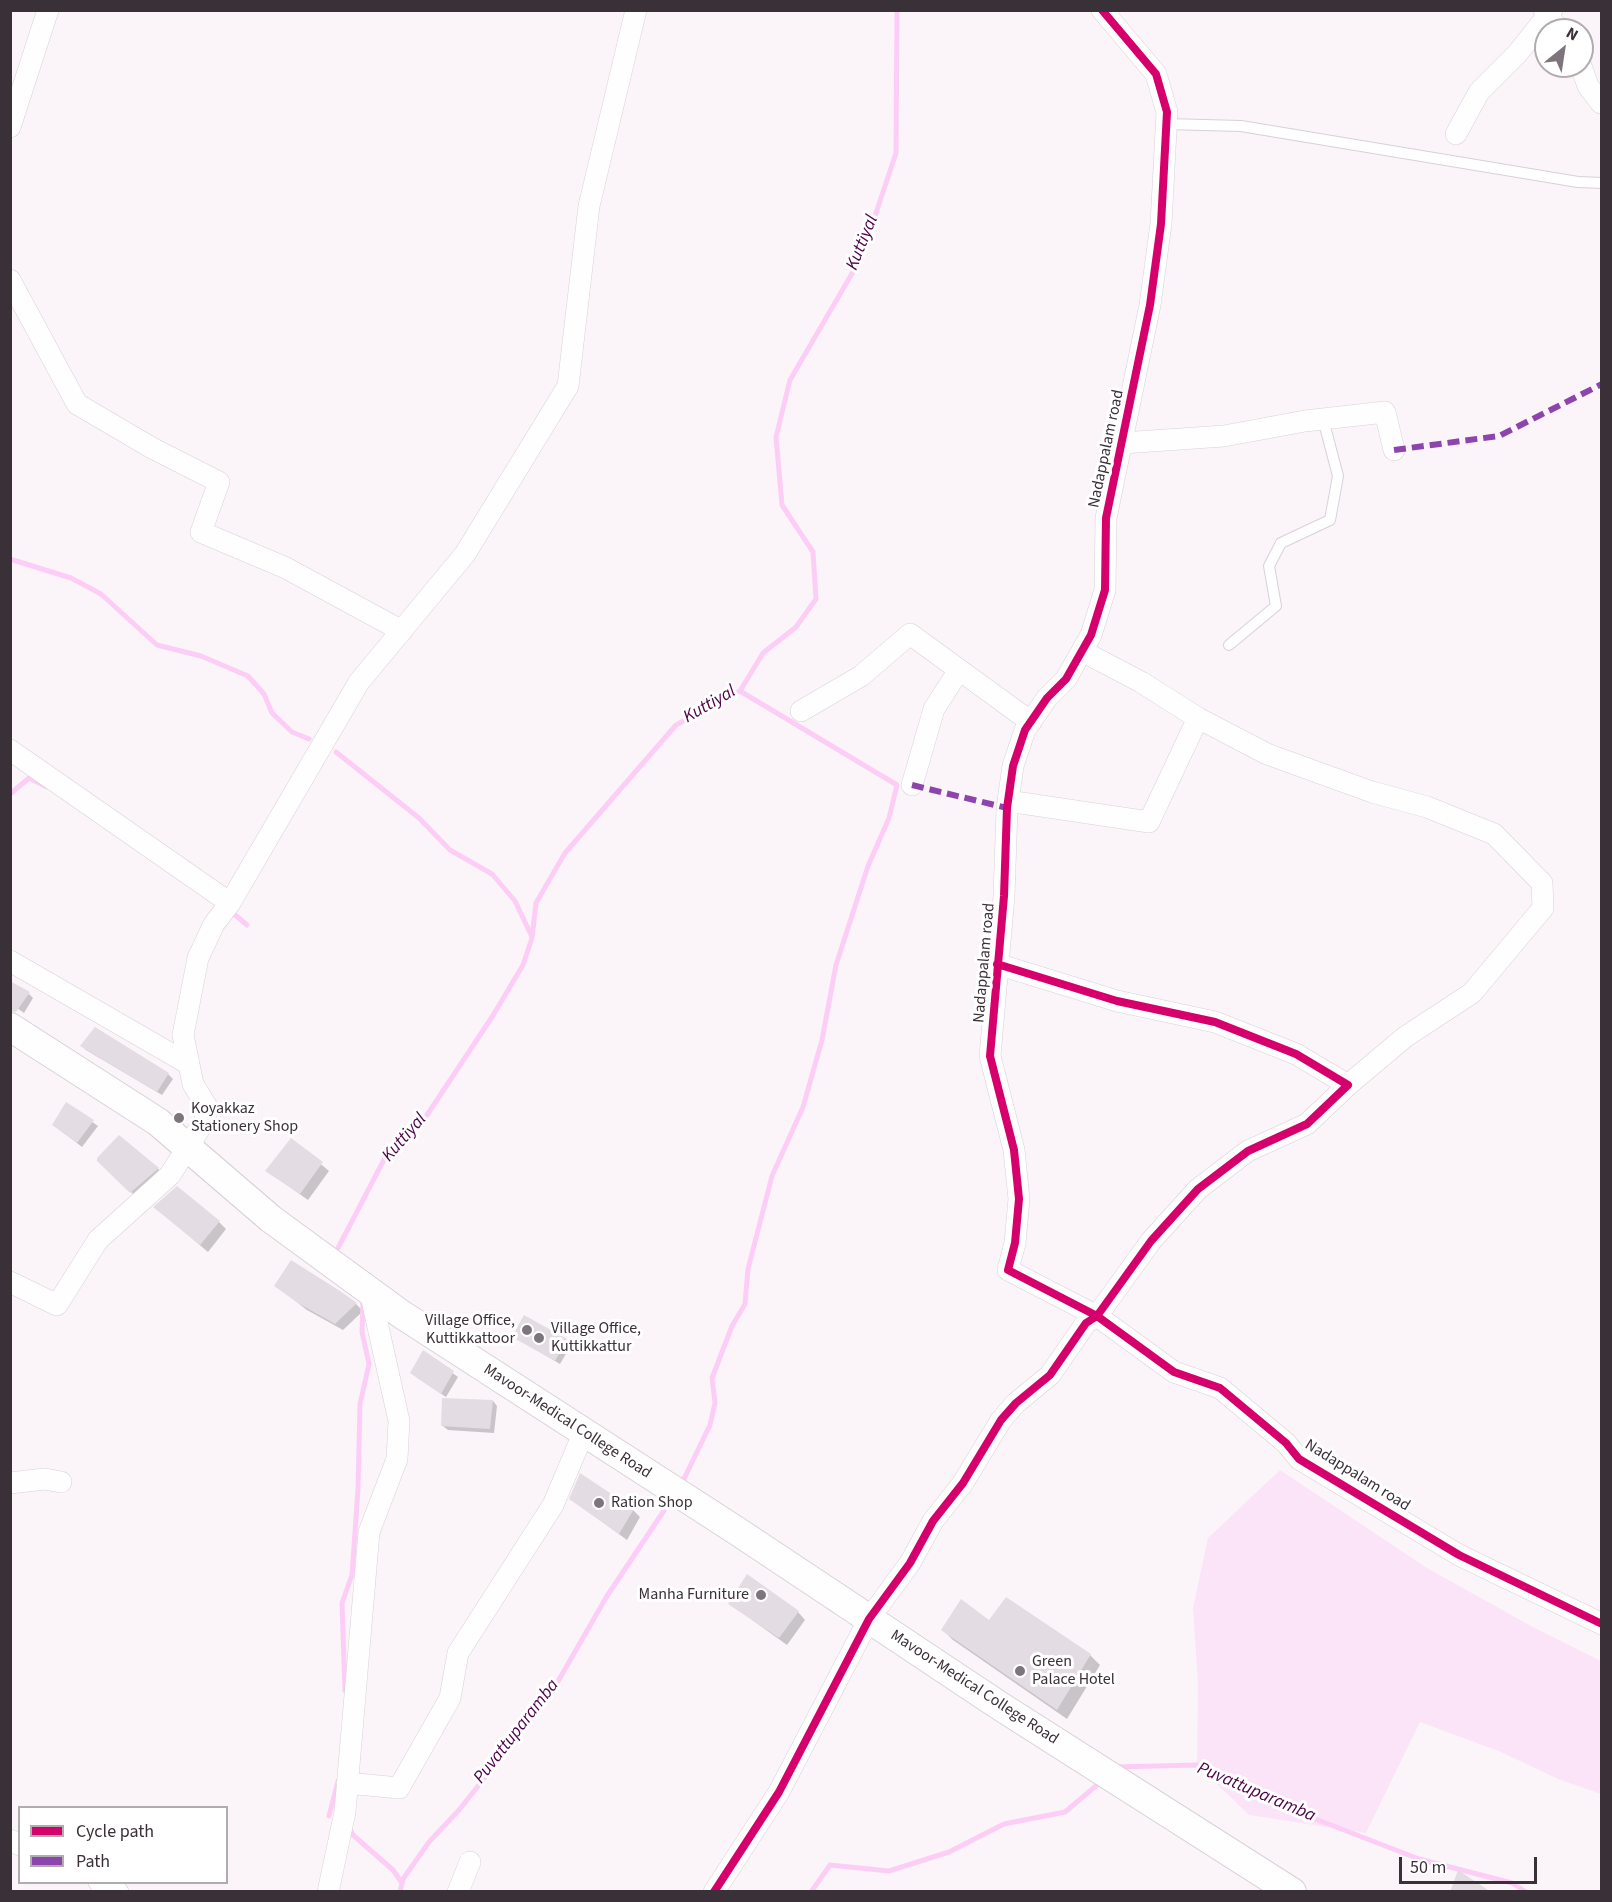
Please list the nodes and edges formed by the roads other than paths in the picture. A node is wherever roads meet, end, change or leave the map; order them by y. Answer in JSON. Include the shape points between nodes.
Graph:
{"nodes":[{"id":1,"x":48,"y":10,"type":"edge"},
{"id":2,"x":636,"y":10,"type":"edge"},
{"id":3,"x":1102,"y":10,"type":"edge"},
{"id":4,"x":1551,"y":16,"type":"edge"},
{"id":5,"x":1585,"y":78,"type":"edge"},
{"id":6,"x":1602,"y":103,"type":"edge"},
{"id":7,"x":1166,"y":124,"type":"junction"},
{"id":8,"x":10,"y":127,"type":"edge"},
{"id":9,"x":1456,"y":134,"type":"dead end"},
{"id":10,"x":1602,"y":183,"type":"edge"},
{"id":11,"x":10,"y":280,"type":"edge"},
{"id":12,"x":1323,"y":419,"type":"junction"},
{"id":13,"x":1122,"y":443,"type":"junction"},
{"id":14,"x":1394,"y":450,"type":"dead end"},
{"id":15,"x":402,"y":631,"type":"junction"},
{"id":16,"x":1229,"y":645,"type":"dead end"},
{"id":17,"x":1082,"y":651,"type":"junction"},
{"id":18,"x":959,"y":670,"type":"junction"},
{"id":19,"x":801,"y":711,"type":"dead end"},
{"id":20,"x":1198,"y":718,"type":"junction"},
{"id":21,"x":1030,"y":722,"type":"junction"},
{"id":22,"x":10,"y":750,"type":"edge"},
{"id":23,"x":912,"y":785,"type":"dead end"},
{"id":24,"x":1008,"y":801,"type":"junction"},
{"id":25,"x":230,"y":903,"type":"junction"},
{"id":26,"x":10,"y":962,"type":"edge"},
{"id":27,"x":997,"y":964,"type":"junction"},
{"id":28,"x":10,"y":1028,"type":"edge"},
{"id":29,"x":187,"y":1063,"type":"junction"},
{"id":30,"x":1348,"y":1085,"type":"junction"},
{"id":31,"x":188,"y":1148,"type":"junction"},
{"id":32,"x":10,"y":1282,"type":"edge"},
{"id":33,"x":369,"y":1291,"type":"junction"},
{"id":34,"x":1097,"y":1316,"type":"junction"},
{"id":35,"x":583,"y":1434,"type":"junction"},
{"id":36,"x":61,"y":1482,"type":"dead end"},
{"id":37,"x":10,"y":1483,"type":"edge"},
{"id":38,"x":869,"y":1619,"type":"junction"},
{"id":39,"x":1602,"y":1624,"type":"edge"},
{"id":40,"x":347,"y":1783,"type":"junction"},
{"id":41,"x":470,"y":1862,"type":"dead end"},
{"id":42,"x":103,"y":1884,"type":"edge"},
{"id":43,"x":118,"y":1892,"type":"edge"},
{"id":44,"x":328,"y":1892,"type":"edge"},
{"id":45,"x":458,"y":1892,"type":"edge"},
{"id":46,"x":714,"y":1892,"type":"edge"},
{"id":47,"x":1292,"y":1892,"type":"edge"}],
"edges":[{"from":1,"to":8,"type":"street"},
{"from":2,"to":15,"type":"street","via":[[589,206],[568,386],[465,554]]},
{"from":3,"to":7,"type":"street","name":"Nadappalam road","via":[[1156,74],[1167,112]]},
{"from":4,"to":9,"type":"street","via":[[1479,92]]},
{"from":5,"to":6,"type":"street"},
{"from":7,"to":10,"type":"lane","via":[[1241,126]]},
{"from":7,"to":13,"type":"street","name":"Nadappalam road","via":[[1161,224],[1150,305]]},
{"from":11,"to":15,"type":"street","via":[[77,404],[219,482],[201,532],[286,568]]},
{"from":12,"to":13,"type":"street","via":[[1224,436]]},
{"from":12,"to":14,"type":"street","via":[[1385,412]]},
{"from":12,"to":16,"type":"lane","via":[[1338,476],[1330,520],[1281,543],[1269,566],[1276,606]]},
{"from":13,"to":17,"type":"street","name":"Nadappalam road","via":[[1106,518],[1105,590]]},
{"from":15,"to":25,"type":"street","via":[[359,682]]},
{"from":17,"to":20,"type":"street"},
{"from":17,"to":21,"type":"street","name":"Nadappalam road","via":[[1066,679]]},
{"from":18,"to":19,"type":"street","via":[[910,634],[861,676]]},
{"from":18,"to":21,"type":"street"},
{"from":18,"to":23,"type":"street","via":[[934,709]]},
{"from":20,"to":24,"type":"street","via":[[1149,822]]},
{"from":20,"to":30,"type":"street","via":[[1267,754],[1372,792],[1427,807],[1494,834],[1542,883],[1543,908],[1472,993],[1405,1037]]},
{"from":21,"to":24,"type":"street","name":"Nadappalam road","via":[[1012,766]]},
{"from":22,"to":25,"type":"street"},
{"from":24,"to":27,"type":"street","name":"Nadappalam road"},
{"from":25,"to":29,"type":"street","via":[[214,924],[198,958],[183,1035]]},
{"from":26,"to":29,"type":"street"},
{"from":27,"to":30,"type":"street","via":[[1117,1001],[1215,1022],[1296,1054]]},
{"from":27,"to":34,"type":"street","name":"Nadappalam road","via":[[990,1056],[1014,1150],[1019,1199],[1008,1270]]},
{"from":28,"to":31,"type":"main road","name":"Mavoor-Medical College Road","via":[[158,1122]]},
{"from":29,"to":31,"type":"street","via":[[193,1084],[207,1107],[205,1120]]},
{"from":30,"to":34,"type":"street","via":[[1307,1124],[1248,1151],[1198,1190],[1151,1241]]},
{"from":31,"to":32,"type":"street","via":[[170,1175],[98,1240],[57,1305]]},
{"from":31,"to":33,"type":"main road","name":"Mavoor-Medical College Road","via":[[271,1220]]},
{"from":33,"to":35,"type":"main road","name":"Mavoor-Medical College Road"},
{"from":33,"to":40,"type":"street","via":[[399,1421],[398,1459],[369,1532]]},
{"from":34,"to":38,"type":"street","via":[[1086,1323],[1050,1375],[1001,1420],[969,1473],[933,1521],[910,1563]]},
{"from":34,"to":39,"type":"street","name":"Nadappalam road","via":[[1174,1372],[1220,1388],[1309,1465],[1459,1555]]},
{"from":35,"to":38,"type":"main road","name":"Mavoor-Medical College Road"},
{"from":35,"to":40,"type":"street","via":[[553,1504],[458,1653],[450,1698],[399,1788]]},
{"from":36,"to":37,"type":"street","via":[[45,1479]]},
{"from":38,"to":46,"type":"street","via":[[779,1792]]},
{"from":38,"to":47,"type":"main road","name":"Mavoor-Medical College Road"},
{"from":40,"to":44,"type":"street","via":[[345,1812]]},
{"from":41,"to":45,"type":"street"},
{"from":42,"to":43,"type":"street"}]}
